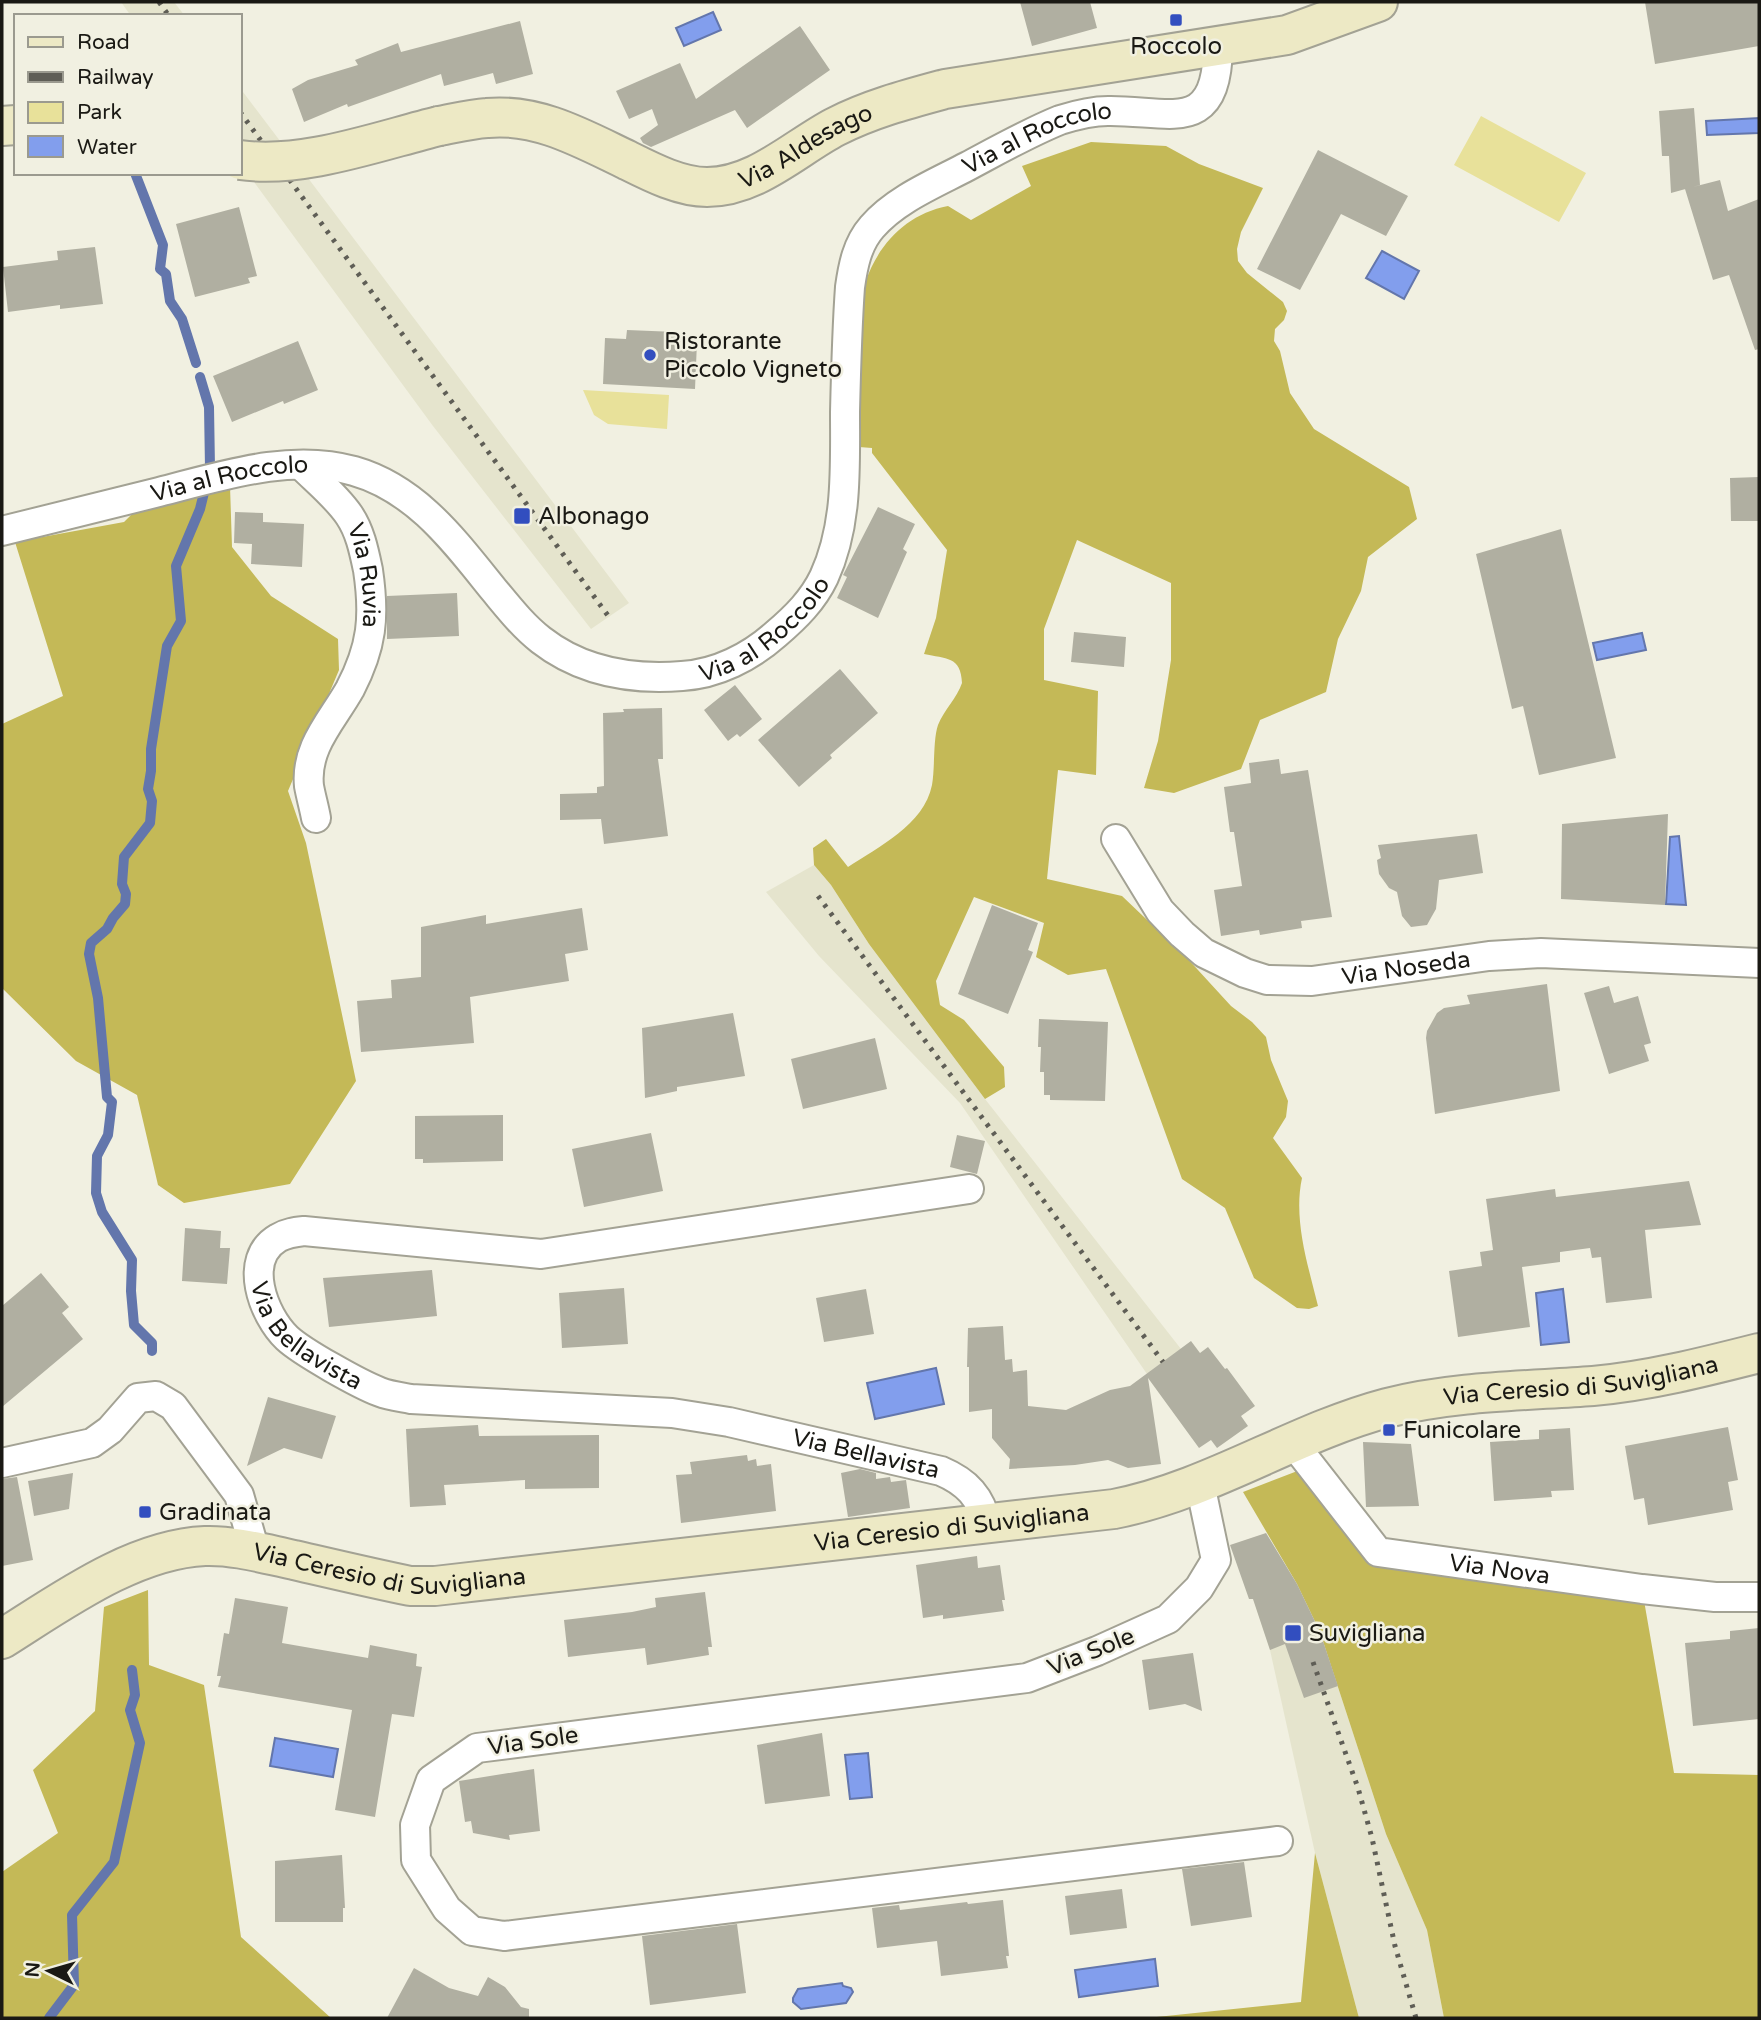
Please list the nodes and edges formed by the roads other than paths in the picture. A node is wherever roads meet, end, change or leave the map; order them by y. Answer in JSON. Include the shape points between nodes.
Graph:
{"nodes":[{"id":1,"x":1378,"y":2,"type":"edge"},
{"id":2,"x":1218,"y":46,"type":"junction"},
{"id":3,"x":242,"y":160,"type":"edge"},
{"id":4,"x":300,"y":465,"type":"junction"},
{"id":5,"x":2,"y":531,"type":"edge"},
{"id":6,"x":316,"y":818,"type":"dead end"},
{"id":7,"x":1116,"y":839,"type":"dead end"},
{"id":8,"x":1759,"y":963,"type":"edge"},
{"id":9,"x":969,"y":1189,"type":"dead end"},
{"id":10,"x":1759,"y":1353,"type":"edge"},
{"id":11,"x":1293,"y":1443,"type":"junction"},
{"id":12,"x":2,"y":1463,"type":"edge"},
{"id":13,"x":1200,"y":1484,"type":"junction"},
{"id":14,"x":987,"y":1525,"type":"junction"},
{"id":15,"x":255,"y":1551,"type":"junction"},
{"id":16,"x":1759,"y":1597,"type":"edge"},
{"id":17,"x":2,"y":1639,"type":"edge"},
{"id":18,"x":1278,"y":1841,"type":"dead end"}],
"edges":[{"from":1,"to":2,"type":"main road","name":"Via Aldesago","via":[[1287,35]]},
{"from":2,"to":3,"type":"main road","name":"Via Aldesago","bridge":true,"via":[[901,100],[835,127],[736,183],[707,187],[648,171],[573,134],[534,121],[489,117],[299,161]]},
{"from":2,"to":4,"type":"street","name":"Via al Roccolo","via":[[1213,82],[1196,109],[1168,114],[1083,113],[1060,120],[922,191],[872,228],[859,247],[850,287],[844,495],[833,551],[810,601],[767,642],[742,658],[705,672],[665,678],[621,675],[580,663],[524,625],[435,520],[405,495],[354,471]]},
{"from":4,"to":5,"type":"street","name":"Via al Roccolo","via":[[227,474]]},
{"from":4,"to":6,"type":"street","name":"Via Ruvia","via":[[351,518],[364,546],[372,601],[369,643],[361,666],[311,755],[309,786]]},
{"from":7,"to":8,"type":"street","name":"Via Noseda","via":[[1160,911],[1182,934],[1204,953],[1266,980],[1312,981],[1541,953]]},
{"from":9,"to":14,"type":"street","name":"Via Bellavista","via":[[541,1254],[304,1231],[279,1236],[270,1243],[262,1256],[259,1285],[285,1337],[378,1392],[411,1399],[672,1413],[729,1422],[941,1471],[976,1496]]},
{"from":10,"to":11,"type":"main road","name":"Via Ceresio di Suvigliana","via":[[1630,1382],[1421,1401],[1345,1421]]},
{"from":11,"to":13,"type":"main road","name":"Via Ceresio di Suvigliana"},
{"from":11,"to":16,"type":"street","name":"Via Nova","via":[[1378,1552],[1642,1589]]},
{"from":12,"to":15,"type":"street","via":[[92,1443],[138,1398],[156,1396],[173,1406],[239,1495]]},
{"from":13,"to":14,"type":"main road","name":"Via Ceresio di Suvigliana","via":[[1114,1509]]},
{"from":13,"to":18,"type":"street","name":"Via Sole","via":[[1216,1560],[1199,1588],[1168,1619],[1027,1678],[477,1748],[430,1780],[415,1825],[416,1860],[447,1909],[472,1931],[504,1936]]},
{"from":14,"to":15,"type":"main road","name":"Via Ceresio di Suvigliana","via":[[435,1586],[398,1584]]},
{"from":15,"to":17,"type":"main road","name":"Via Ceresio di Suvigliana","via":[[202,1546],[158,1555],[75,1593]]}]}
